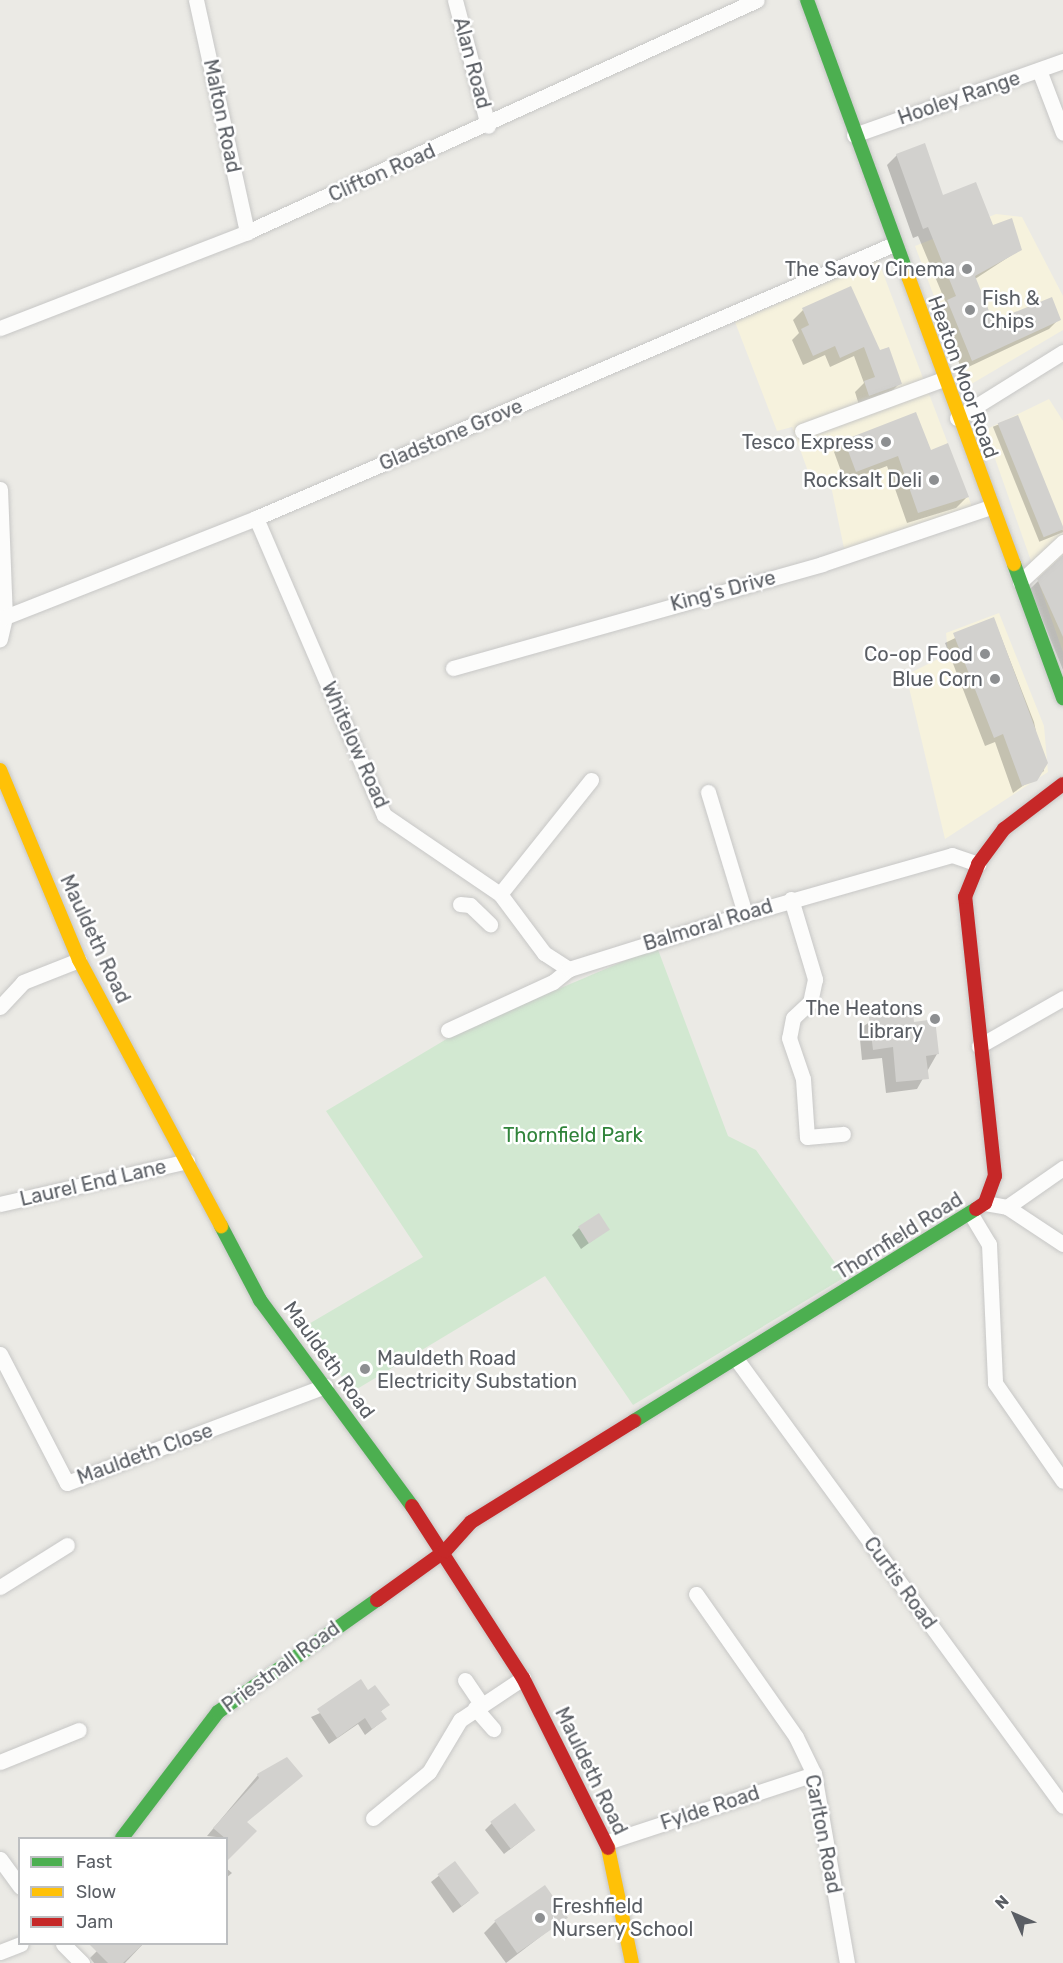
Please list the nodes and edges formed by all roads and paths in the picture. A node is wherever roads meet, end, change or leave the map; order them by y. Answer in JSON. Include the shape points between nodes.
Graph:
{"nodes":[{"id":1,"x":196,"y":0,"type":"edge"},
{"id":2,"x":455,"y":0,"type":"edge"},
{"id":3,"x":757,"y":0,"type":"edge"},
{"id":4,"x":807,"y":0,"type":"edge"},
{"id":5,"x":1063,"y":61,"type":"edge"},
{"id":6,"x":1039,"y":70,"type":"junction"},
{"id":7,"x":488,"y":126,"type":"junction"},
{"id":8,"x":1063,"y":133,"type":"edge"},
{"id":9,"x":854,"y":135,"type":"junction"},
{"id":10,"x":247,"y":232,"type":"junction"},
{"id":11,"x":894,"y":244,"type":"junction"},
{"id":12,"x":0,"y":328,"type":"edge"},
{"id":13,"x":1063,"y":352,"type":"edge"},
{"id":14,"x":943,"y":378,"type":"junction"},
{"id":15,"x":957,"y":418,"type":"junction"},
{"id":16,"x":802,"y":431,"type":"dead end"},
{"id":17,"x":0,"y":489,"type":"edge"},
{"id":18,"x":990,"y":507,"type":"junction"},
{"id":19,"x":1,"y":514,"type":"edge"},
{"id":20,"x":256,"y":518,"type":"junction"},
{"id":21,"x":1063,"y":542,"type":"edge"},
{"id":22,"x":1020,"y":582,"type":"junction"},
{"id":23,"x":5,"y":617,"type":"junction"},
{"id":24,"x":0,"y":639,"type":"edge"},
{"id":25,"x":453,"y":668,"type":"dead end"},
{"id":26,"x":1063,"y":698,"type":"edge"},
{"id":27,"x":0,"y":770,"type":"edge"},
{"id":28,"x":591,"y":780,"type":"dead end"},
{"id":29,"x":1063,"y":784,"type":"edge"},
{"id":30,"x":708,"y":792,"type":"dead end"},
{"id":31,"x":978,"y":864,"type":"junction"},
{"id":32,"x":496,"y":891,"type":"junction"},
{"id":33,"x":791,"y":899,"type":"junction"},
{"id":34,"x":745,"y":914,"type":"junction"},
{"id":35,"x":490,"y":924,"type":"dead end"},
{"id":36,"x":79,"y":960,"type":"junction"},
{"id":37,"x":569,"y":969,"type":"junction"},
{"id":38,"x":1063,"y":998,"type":"edge"},
{"id":39,"x":0,"y":1007,"type":"edge"},
{"id":40,"x":448,"y":1030,"type":"dead end"},
{"id":41,"x":979,"y":1046,"type":"junction"},
{"id":42,"x":843,"y":1134,"type":"dead end"},
{"id":43,"x":187,"y":1161,"type":"junction"},
{"id":44,"x":1063,"y":1168,"type":"edge"},
{"id":45,"x":985,"y":1203,"type":"junction"},
{"id":46,"x":0,"y":1204,"type":"edge"},
{"id":47,"x":1006,"y":1207,"type":"junction"},
{"id":48,"x":972,"y":1216,"type":"junction"},
{"id":49,"x":1063,"y":1244,"type":"edge"},
{"id":50,"x":0,"y":1354,"type":"edge"},
{"id":51,"x":737,"y":1360,"type":"junction"},
{"id":52,"x":325,"y":1386,"type":"junction"},
{"id":53,"x":1063,"y":1481,"type":"edge"},
{"id":54,"x":67,"y":1545,"type":"dead end"},
{"id":55,"x":445,"y":1551,"type":"junction"},
{"id":56,"x":0,"y":1587,"type":"edge"},
{"id":57,"x":696,"y":1594,"type":"dead end"},
{"id":58,"x":523,"y":1678,"type":"junction"},
{"id":59,"x":465,"y":1680,"type":"dead end"},
{"id":60,"x":478,"y":1706,"type":"junction"},
{"id":61,"x":493,"y":1729,"type":"dead end"},
{"id":62,"x":79,"y":1730,"type":"dead end"},
{"id":63,"x":0,"y":1762,"type":"edge"},
{"id":64,"x":814,"y":1774,"type":"junction"},
{"id":65,"x":1063,"y":1806,"type":"edge"},
{"id":66,"x":373,"y":1818,"type":"dead end"},
{"id":67,"x":124,"y":1837,"type":"edge"},
{"id":68,"x":607,"y":1842,"type":"junction"},
{"id":69,"x":0,"y":1858,"type":"edge"},
{"id":70,"x":18,"y":1884,"type":"edge"},
{"id":71,"x":18,"y":1945,"type":"edge"},
{"id":72,"x":64,"y":1945,"type":"edge"},
{"id":73,"x":0,"y":1952,"type":"edge"},
{"id":74,"x":82,"y":1963,"type":"edge"},
{"id":75,"x":632,"y":1963,"type":"edge"},
{"id":76,"x":847,"y":1963,"type":"edge"}],
"edges":[{"from":1,"to":10,"type":"street","name":"Malton Road"},
{"from":2,"to":7,"type":"street","name":"Alan Road"},
{"from":3,"to":7,"type":"street","name":"Clifton Road"},
{"from":4,"to":9,"type":"street","name":"Heaton Moor Road"},
{"from":5,"to":6,"type":"street","name":"Hooley Range"},
{"from":6,"to":8,"type":"street"},
{"from":6,"to":9,"type":"street","name":"Hooley Range"},
{"from":7,"to":10,"type":"street","name":"Clifton Road"},
{"from":9,"to":11,"type":"street","name":"Heaton Moor Road"},
{"from":10,"to":12,"type":"street","name":"Clifton Road"},
{"from":11,"to":14,"type":"street","name":"Heaton Moor Road"},
{"from":11,"to":20,"type":"street","name":"Gladstone Grove"},
{"from":13,"to":15,"type":"street"},
{"from":14,"to":15,"type":"street","name":"Heaton Moor Road"},
{"from":14,"to":16,"type":"street","name":"Heaton Moor Road"},
{"from":15,"to":18,"type":"street","name":"Heaton Moor Road"},
{"from":17,"to":19,"type":"street"},
{"from":18,"to":22,"type":"street","name":"Heaton Moor Road"},
{"from":18,"to":25,"type":"street","name":"King's Drive","via":[[822,564]]},
{"from":19,"to":23,"type":"street"},
{"from":20,"to":23,"type":"street","name":"Gladstone Grove"},
{"from":20,"to":32,"type":"street","name":"Whitelow Road","via":[[384,815]]},
{"from":21,"to":22,"type":"street"},
{"from":22,"to":26,"type":"street","name":"Heaton Moor Road"},
{"from":23,"to":24,"type":"street"},
{"from":27,"to":36,"type":"street","name":"Mauldeth Road"},
{"from":28,"to":32,"type":"street"},
{"from":29,"to":31,"type":"street","name":"Thornfield Road","via":[[1004,829]]},
{"from":30,"to":34,"type":"street"},
{"from":31,"to":33,"type":"street","name":"Balmoral Road","via":[[952,855]]},
{"from":31,"to":41,"type":"street","name":"Thornfield Road","via":[[965,897]]},
{"from":32,"to":35,"type":"street","via":[[468,907]]},
{"from":32,"to":37,"type":"street","name":"Whitelow Road","via":[[544,953]]},
{"from":33,"to":34,"type":"street","name":"Balmoral Road"},
{"from":33,"to":42,"type":"street","via":[[815,979],[810,1002],[793,1018],[789,1038],[803,1079],[807,1137]]},
{"from":34,"to":37,"type":"street","name":"Balmoral Road"},
{"from":36,"to":39,"type":"street","via":[[23,982]]},
{"from":36,"to":43,"type":"street","name":"Mauldeth Road"},
{"from":37,"to":40,"type":"street","name":"Balmoral Road","via":[[553,982]]},
{"from":38,"to":41,"type":"street"},
{"from":41,"to":45,"type":"street","name":"Thornfield Road","via":[[995,1176]]},
{"from":43,"to":46,"type":"street","name":"Laurel End Lane"},
{"from":43,"to":52,"type":"street","name":"Mauldeth Road","via":[[260,1300]]},
{"from":44,"to":47,"type":"street"},
{"from":45,"to":47,"type":"street"},
{"from":45,"to":48,"type":"street","name":"Thornfield Road"},
{"from":47,"to":49,"type":"street"},
{"from":48,"to":51,"type":"street","name":"Thornfield Road"},
{"from":48,"to":53,"type":"street","via":[[989,1244],[995,1383]]},
{"from":50,"to":52,"type":"street","name":"Mauldeth Close","via":[[67,1483]]},
{"from":51,"to":55,"type":"street","name":"Thornfield Road","via":[[471,1522]]},
{"from":51,"to":65,"type":"street","name":"Curtis Road"},
{"from":52,"to":55,"type":"street","name":"Mauldeth Road"},
{"from":54,"to":56,"type":"street"},
{"from":55,"to":58,"type":"street","name":"Mauldeth Road"},
{"from":55,"to":67,"type":"street","name":"Priestnall Road","via":[[218,1712]]},
{"from":57,"to":64,"type":"street","name":"Carlton Road","via":[[796,1737]]},
{"from":58,"to":60,"type":"street"},
{"from":58,"to":68,"type":"street","name":"Mauldeth Road"},
{"from":59,"to":60,"type":"street"},
{"from":60,"to":61,"type":"street"},
{"from":60,"to":66,"type":"street","via":[[460,1720],[429,1772]]},
{"from":62,"to":63,"type":"street"},
{"from":64,"to":68,"type":"street","name":"Fylde Road"},
{"from":64,"to":76,"type":"street","name":"Carlton Road"},
{"from":68,"to":75,"type":"street","name":"Mauldeth Road"},
{"from":69,"to":70,"type":"street"},
{"from":71,"to":73,"type":"street"},
{"from":72,"to":74,"type":"street"}]}
